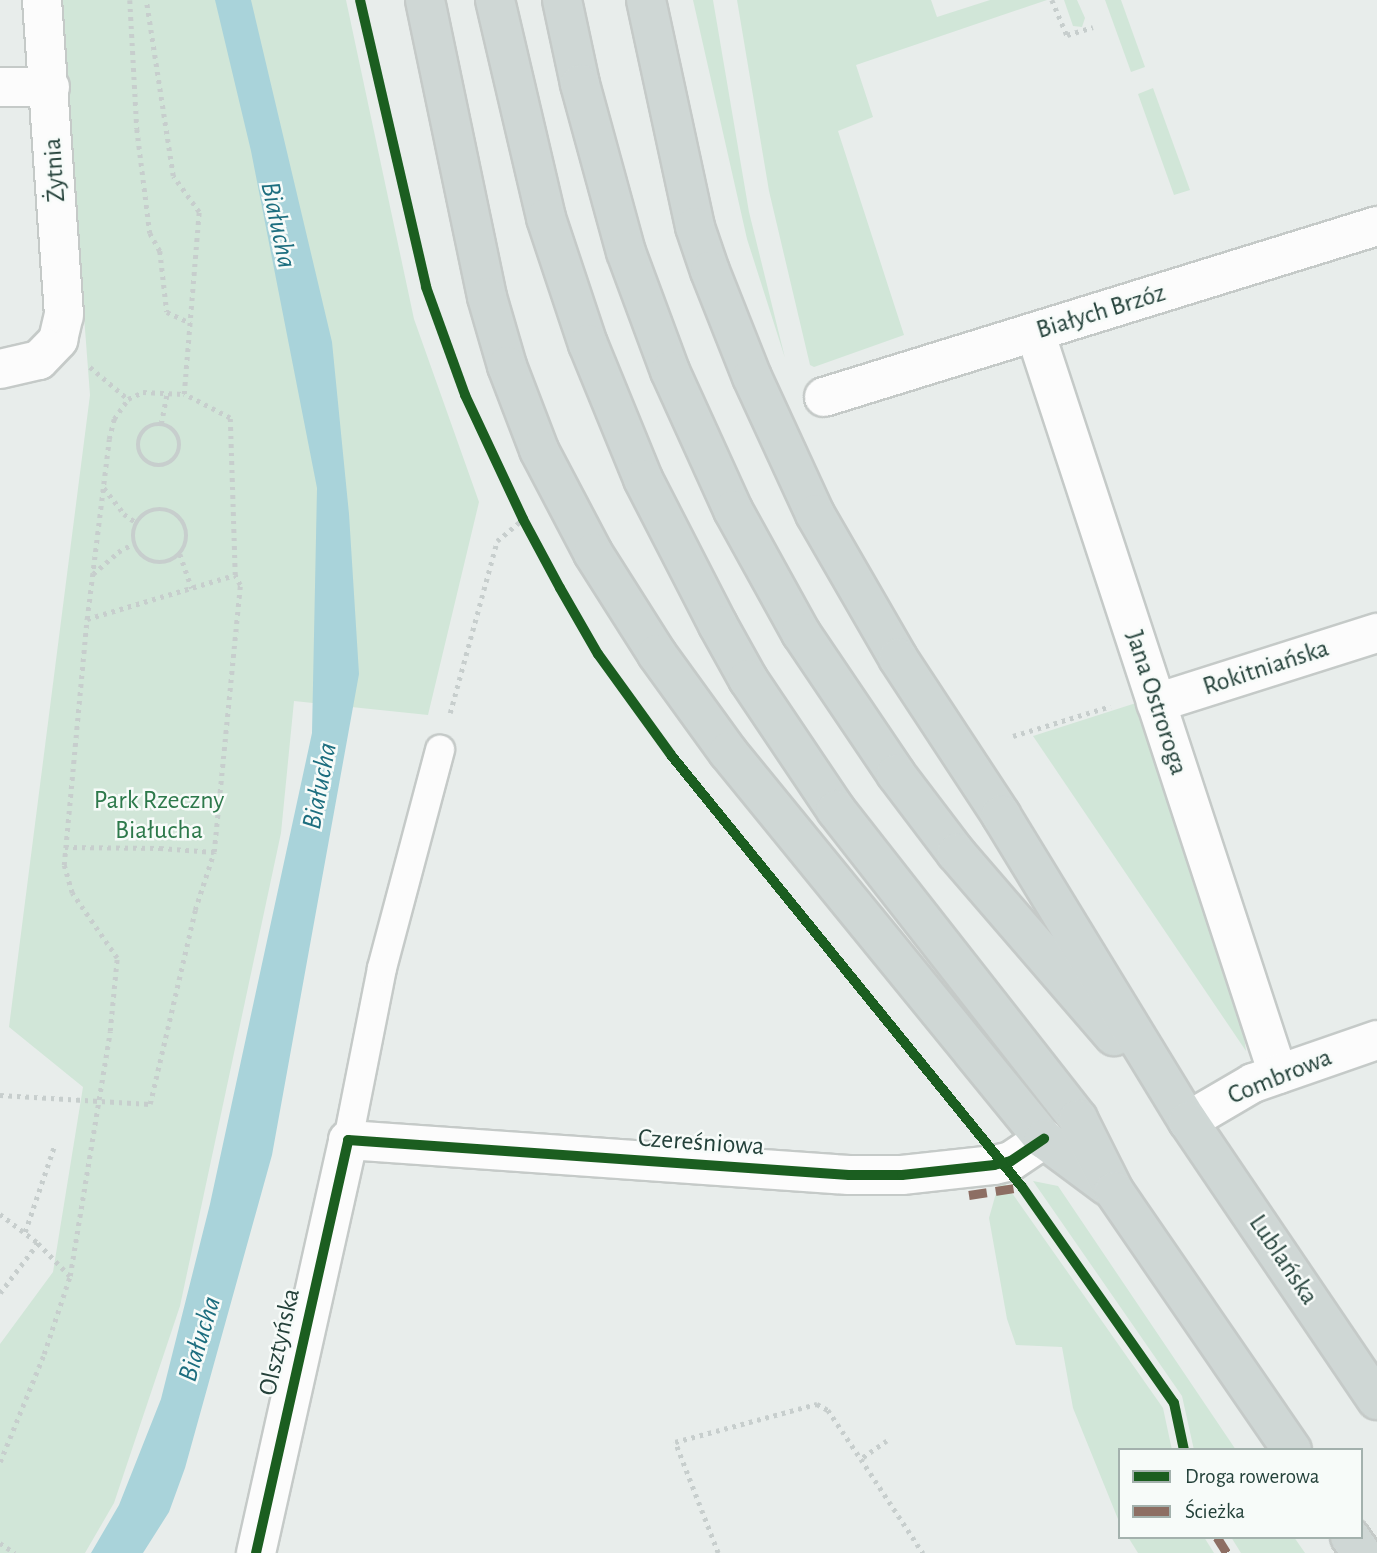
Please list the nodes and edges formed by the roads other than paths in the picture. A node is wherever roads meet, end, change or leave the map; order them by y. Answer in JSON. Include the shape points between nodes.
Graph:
{"nodes":[{"id":1,"x":42,"y":0,"type":"edge"},
{"id":2,"x":425,"y":0,"type":"edge"},
{"id":3,"x":495,"y":0,"type":"edge"},
{"id":4,"x":562,"y":0,"type":"edge"},
{"id":5,"x":646,"y":0,"type":"edge"},
{"id":6,"x":0,"y":87,"type":"edge"},
{"id":7,"x":50,"y":87,"type":"junction"},
{"id":8,"x":1377,"y":226,"type":"edge"},
{"id":9,"x":1035,"y":332,"type":"junction"},
{"id":10,"x":0,"y":369,"type":"edge"},
{"id":11,"x":824,"y":397,"type":"dead end"},
{"id":12,"x":1377,"y":633,"type":"edge"},
{"id":13,"x":1154,"y":698,"type":"junction"},
{"id":14,"x":440,"y":750,"type":"road end"},
{"id":15,"x":1377,"y":1040,"type":"edge"},
{"id":16,"x":1278,"y":1074,"type":"junction"},
{"id":17,"x":1188,"y":1121,"type":"junction"},
{"id":18,"x":1044,"y":1139,"type":"junction"},
{"id":19,"x":348,"y":1140,"type":"junction"},
{"id":20,"x":1114,"y":1191,"type":"junction"},
{"id":21,"x":1377,"y":1400,"type":"edge"},
{"id":22,"x":1291,"y":1448,"type":"edge"},
{"id":23,"x":256,"y":1553,"type":"edge"}],
"edges":[{"from":1,"to":7,"type":"street","name":"Żytnia"},
{"from":2,"to":18,"type":"main road","via":[[487,297],[504,354],[539,450],[593,553],[657,654],[728,752]]},
{"from":3,"to":20,"type":"main road","via":[[546,218],[593,357],[643,479],[718,625],[748,679],[836,810],[1078,1119]]},
{"from":4,"to":17,"type":"main road","via":[[626,252],[670,371],[727,498],[794,622],[861,725],[956,853]]},
{"from":5,"to":17,"type":"main road","via":[[695,227],[727,317],[787,455],[856,590],[1001,815]]},
{"from":6,"to":7,"type":"street"},
{"from":7,"to":10,"type":"street","name":"Żytnia","via":[[64,314],[58,340],[39,360]]},
{"from":8,"to":9,"type":"street","name":"Białych Brzóz"},
{"from":9,"to":11,"type":"street","name":"Białych Brzóz"},
{"from":9,"to":13,"type":"street","name":"Jana Ostroroga"},
{"from":12,"to":13,"type":"street","name":"Rokitniańska"},
{"from":13,"to":16,"type":"street","name":"Jana Ostroroga"},
{"from":14,"to":19,"type":"lane","via":[[382,968]]},
{"from":15,"to":16,"type":"street","name":"Combrowa"},
{"from":16,"to":17,"type":"street","name":"Combrowa","via":[[1224,1097]]},
{"from":17,"to":21,"type":"main road","name":"Lublańska"},
{"from":18,"to":19,"type":"street","name":"Czereśniowa","via":[[1011,1161],[902,1175]]},
{"from":18,"to":20,"type":"main road"},
{"from":19,"to":23,"type":"street","name":"Olsztyńska"},
{"from":20,"to":22,"type":"main road"}]}
